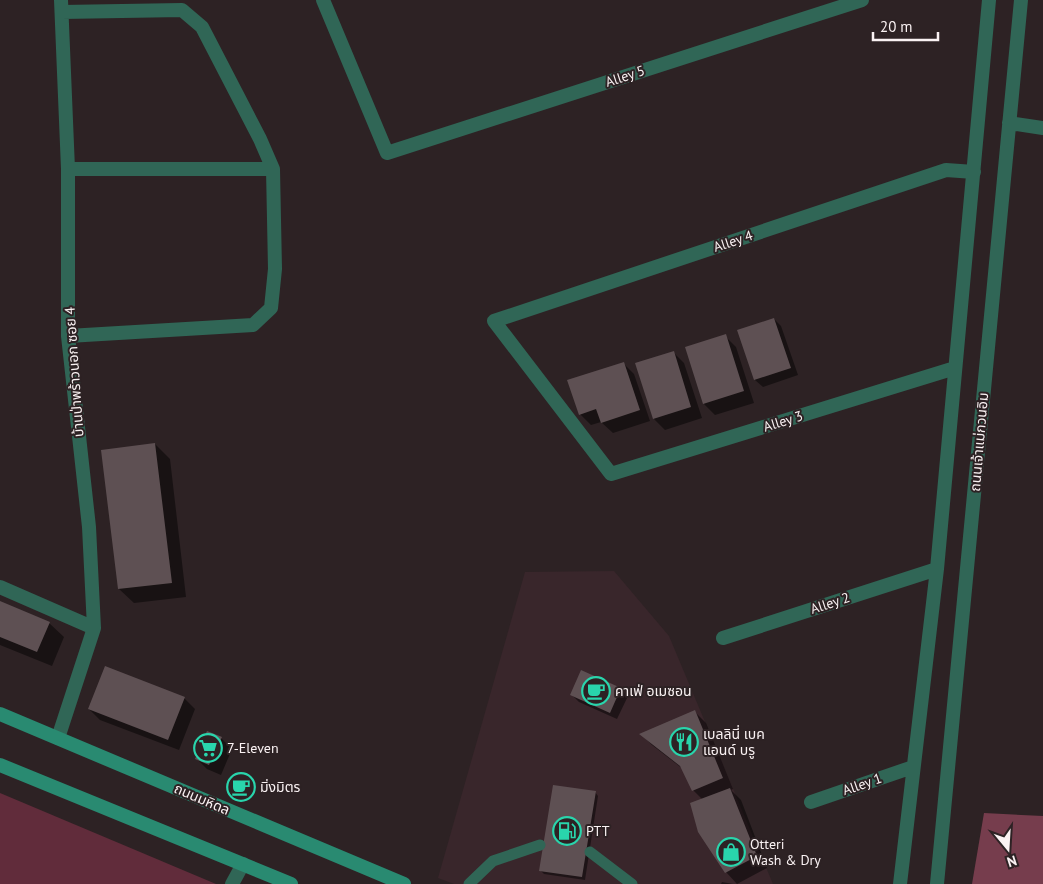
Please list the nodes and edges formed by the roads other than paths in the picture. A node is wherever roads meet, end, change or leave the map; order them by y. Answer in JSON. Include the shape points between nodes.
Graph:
{"nodes":[{"id":1,"x":323,"y":0,"type":"edge"},
{"id":2,"x":862,"y":0,"type":"edge"},
{"id":3,"x":989,"y":0,"type":"edge"},
{"id":4,"x":1021,"y":0,"type":"edge"},
{"id":5,"x":61,"y":6,"type":"edge"},
{"id":6,"x":1009,"y":123,"type":"junction"},
{"id":7,"x":1043,"y":128,"type":"edge"},
{"id":8,"x":273,"y":169,"type":"junction"},
{"id":9,"x":68,"y":170,"type":"junction"},
{"id":10,"x":974,"y":172,"type":"junction"},
{"id":11,"x":68,"y":336,"type":"junction"},
{"id":12,"x":956,"y":368,"type":"junction"},
{"id":13,"x":611,"y":474,"type":"joint"},
{"id":14,"x":937,"y":569,"type":"junction"},
{"id":15,"x":0,"y":587,"type":"edge"},
{"id":16,"x":94,"y":628,"type":"junction"},
{"id":17,"x":723,"y":638,"type":"dead end"},
{"id":18,"x":0,"y":714,"type":"edge"},
{"id":19,"x":58,"y":738,"type":"junction"},
{"id":20,"x":0,"y":765,"type":"edge"},
{"id":21,"x":913,"y":767,"type":"junction"},
{"id":22,"x":811,"y":802,"type":"dead end"},
{"id":23,"x":540,"y":845,"type":"dead end"},
{"id":24,"x":590,"y":852,"type":"dead end"},
{"id":25,"x":243,"y":864,"type":"junction"},
{"id":26,"x":269,"y":880,"type":"edge"},
{"id":27,"x":232,"y":884,"type":"edge"},
{"id":28,"x":291,"y":884,"type":"edge"},
{"id":29,"x":404,"y":884,"type":"edge"},
{"id":30,"x":469,"y":884,"type":"edge"},
{"id":31,"x":632,"y":884,"type":"edge"},
{"id":32,"x":900,"y":884,"type":"edge"},
{"id":33,"x":937,"y":884,"type":"edge"}],
"edges":[{"from":1,"to":2,"type":"street","name":"Alley 5","via":[[387,153]]},
{"from":3,"to":10,"type":"street"},
{"from":4,"to":6,"type":"street","name":"ถนนเจ้าแม่กวนอิม"},
{"from":5,"to":8,"type":"street","via":[[182,10],[202,27]]},
{"from":5,"to":9,"type":"street","name":"บ้านป่าพร้าวนอก ซอย 4"},
{"from":6,"to":7,"type":"street"},
{"from":6,"to":33,"type":"street","name":"ถนนเจ้าแม่กวนอิม"},
{"from":8,"to":9,"type":"street"},
{"from":8,"to":11,"type":"street","via":[[275,269],[272,308],[253,325]]},
{"from":9,"to":11,"type":"street","name":"บ้านป่าพร้าวนอก ซอย 4"},
{"from":10,"to":12,"type":"street"},
{"from":10,"to":13,"type":"street","name":"Alley 4","via":[[946,170],[494,321]]},
{"from":11,"to":16,"type":"street","name":"บ้านป่าพร้าวนอก ซอย 4","via":[[89,527]]},
{"from":12,"to":13,"type":"street","name":"Alley 3"},
{"from":12,"to":14,"type":"street"},
{"from":14,"to":17,"type":"street","name":"Alley 2"},
{"from":14,"to":21,"type":"street"},
{"from":15,"to":16,"type":"street"},
{"from":16,"to":19,"type":"street","name":"บ้านป่าพร้าวนอก ซอย 4"},
{"from":18,"to":19,"type":"main road","name":"ถนนมหิดล"},
{"from":19,"to":29,"type":"main road","name":"ถนนมหิดล"},
{"from":20,"to":25,"type":"main road"},
{"from":21,"to":22,"type":"street","name":"Alley 1"},
{"from":21,"to":32,"type":"street"},
{"from":23,"to":30,"type":"lane","via":[[493,861]]},
{"from":24,"to":31,"type":"lane"},
{"from":25,"to":26,"type":"main road"},
{"from":25,"to":27,"type":"street"},
{"from":26,"to":28,"type":"main road"}]}
